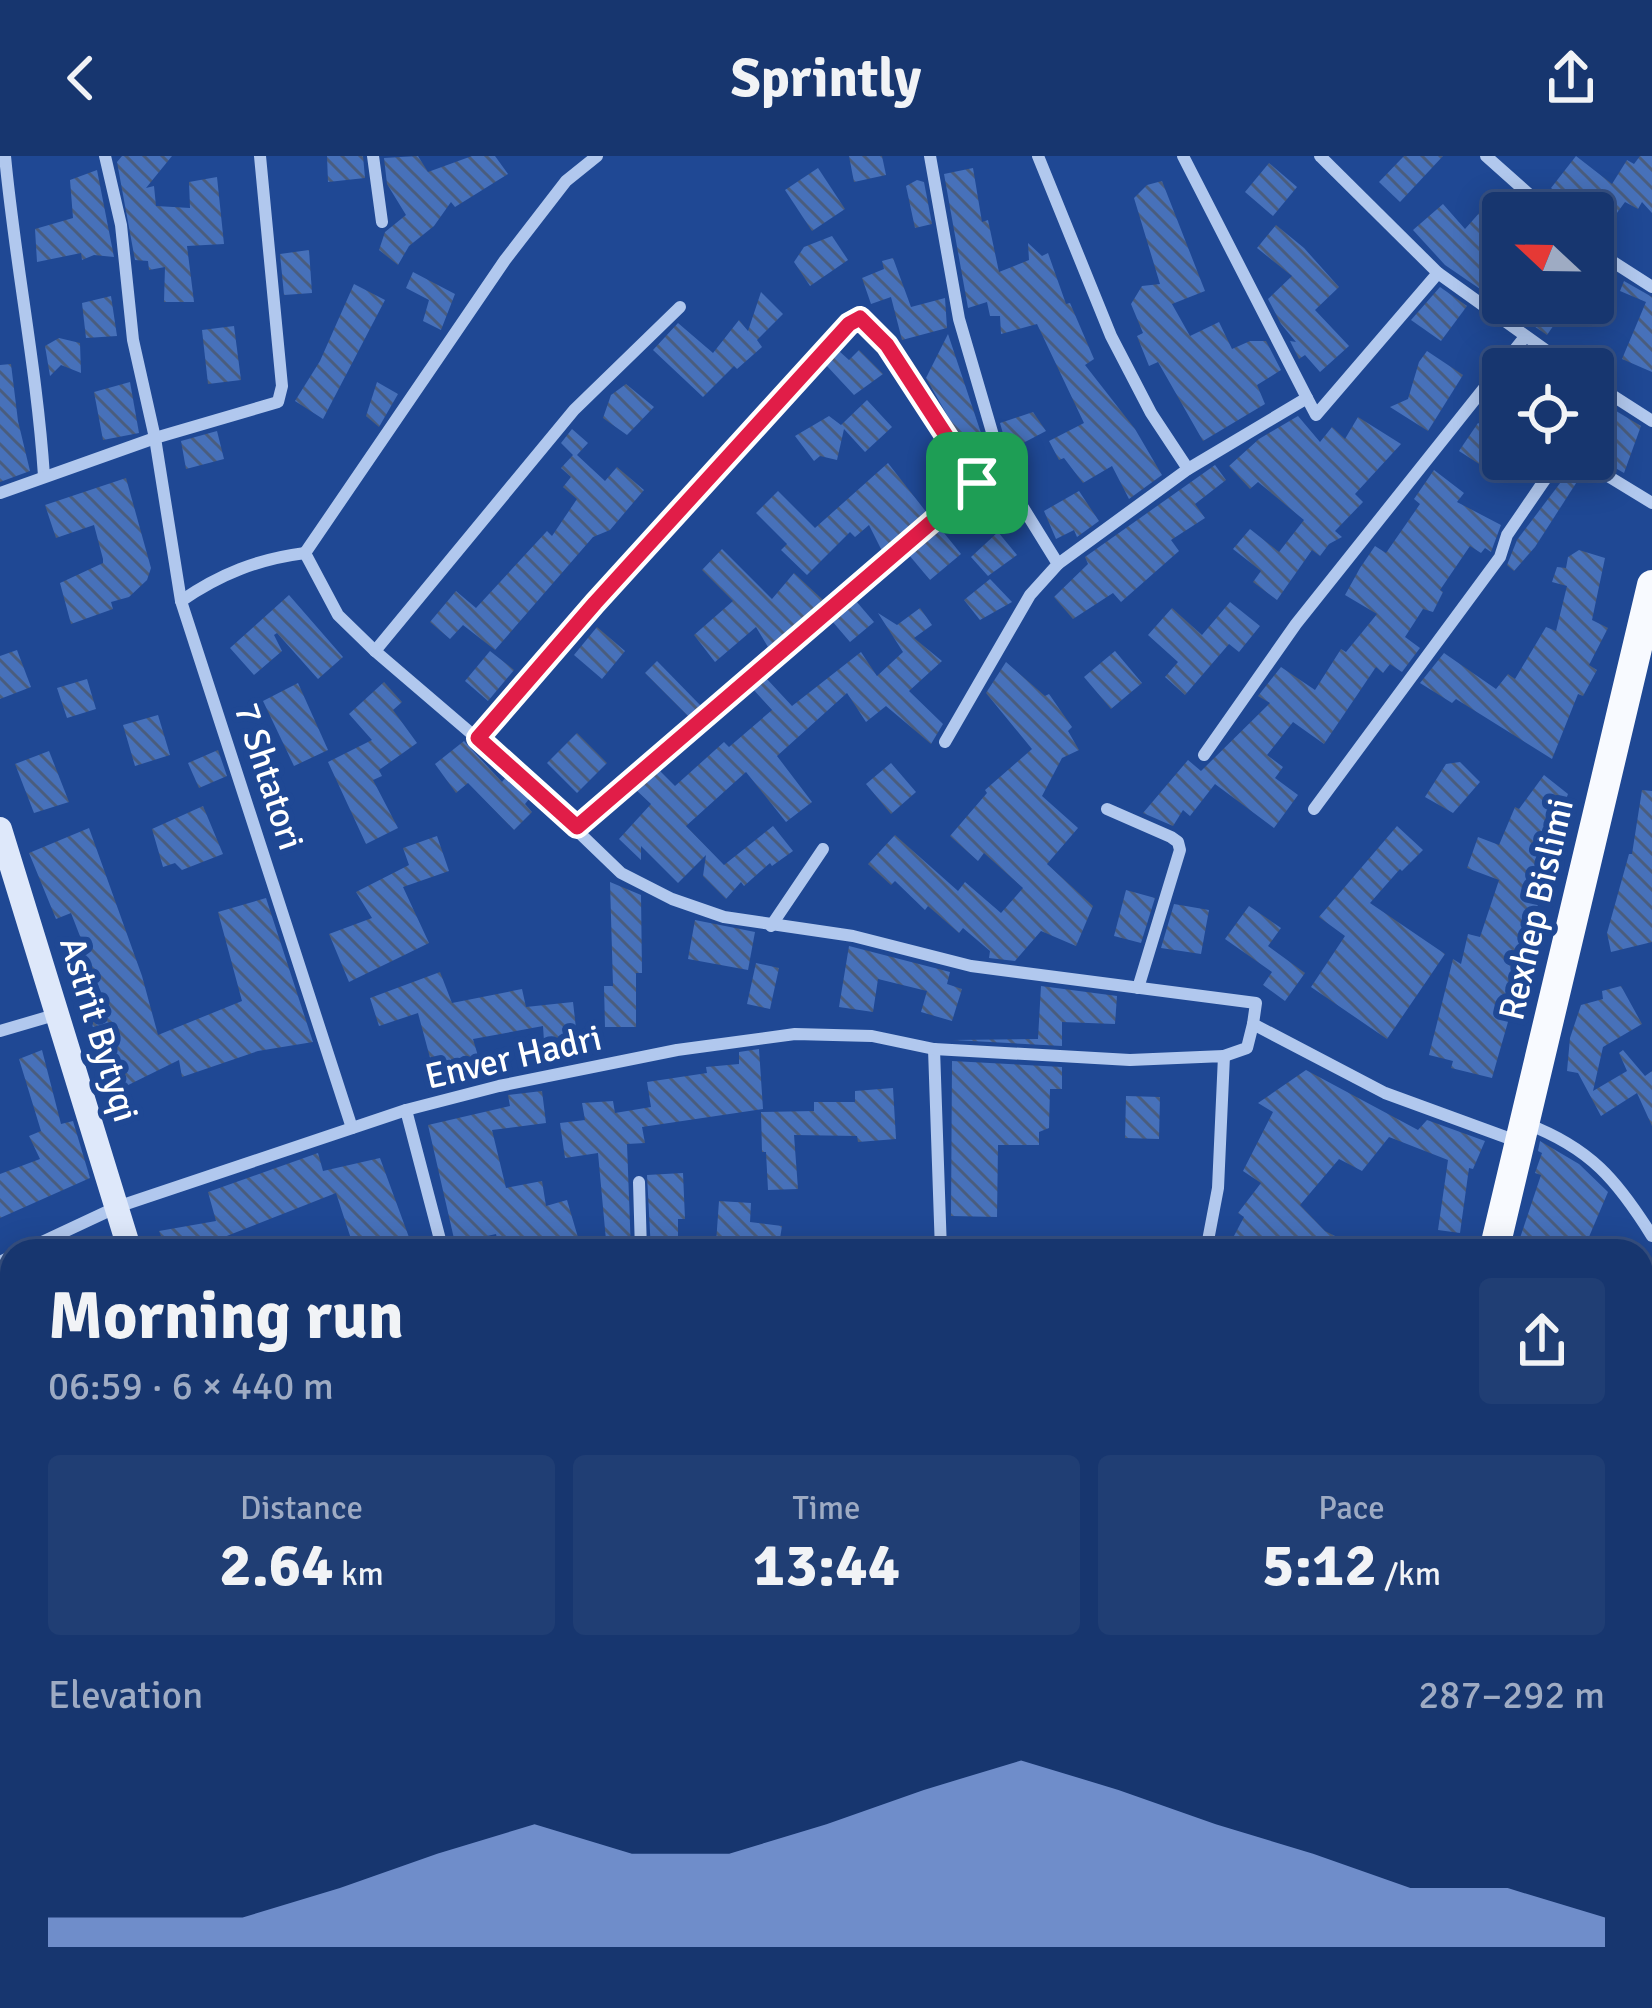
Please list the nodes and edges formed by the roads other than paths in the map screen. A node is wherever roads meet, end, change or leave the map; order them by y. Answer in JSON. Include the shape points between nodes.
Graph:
{"nodes":[{"id":1,"x":5,"y":156,"type":"edge"},
{"id":2,"x":105,"y":156,"type":"edge"},
{"id":3,"x":260,"y":156,"type":"edge"},
{"id":4,"x":374,"y":156,"type":"edge"},
{"id":5,"x":597,"y":156,"type":"edge"},
{"id":6,"x":930,"y":156,"type":"edge"},
{"id":7,"x":1038,"y":156,"type":"edge"},
{"id":8,"x":1183,"y":156,"type":"edge"},
{"id":9,"x":1320,"y":156,"type":"edge"},
{"id":10,"x":1486,"y":156,"type":"edge"},
{"id":11,"x":1526,"y":192,"type":"edge"},
{"id":12,"x":382,"y":222,"type":"dead end"},
{"id":13,"x":1614,"y":263,"type":"edge"},
{"id":14,"x":1438,"y":273,"type":"junction"},
{"id":15,"x":1652,"y":287,"type":"edge"},
{"id":16,"x":680,"y":307,"type":"dead end"},
{"id":17,"x":1524,"y":338,"type":"junction"},
{"id":18,"x":1539,"y":348,"type":"edge"},
{"id":19,"x":1614,"y":397,"type":"edge"},
{"id":20,"x":1307,"y":398,"type":"junction"},
{"id":21,"x":1652,"y":421,"type":"edge"},
{"id":22,"x":155,"y":438,"type":"junction"},
{"id":23,"x":1188,"y":469,"type":"junction"},
{"id":24,"x":44,"y":476,"type":"junction"},
{"id":25,"x":1006,"y":480,"type":"junction"},
{"id":26,"x":1545,"y":480,"type":"edge"},
{"id":27,"x":1614,"y":480,"type":"edge"},
{"id":28,"x":977,"y":483,"type":"junction"},
{"id":29,"x":0,"y":494,"type":"edge"},
{"id":30,"x":1652,"y":503,"type":"edge"},
{"id":31,"x":305,"y":553,"type":"junction"},
{"id":32,"x":1058,"y":565,"type":"junction"},
{"id":33,"x":1652,"y":585,"type":"edge"},
{"id":34,"x":181,"y":601,"type":"junction"},
{"id":35,"x":375,"y":652,"type":"junction"},
{"id":36,"x":478,"y":738,"type":"junction"},
{"id":37,"x":945,"y":742,"type":"dead end"},
{"id":38,"x":1204,"y":755,"type":"dead end"},
{"id":39,"x":1107,"y":808,"type":"dead end"},
{"id":40,"x":1314,"y":809,"type":"dead end"},
{"id":41,"x":577,"y":827,"type":"junction"},
{"id":42,"x":0,"y":829,"type":"edge"},
{"id":43,"x":823,"y":848,"type":"dead end"},
{"id":44,"x":771,"y":926,"type":"junction"},
{"id":45,"x":1138,"y":988,"type":"junction"},
{"id":46,"x":59,"y":1013,"type":"junction"},
{"id":47,"x":1253,"y":1024,"type":"junction"},
{"id":48,"x":0,"y":1030,"type":"edge"},
{"id":49,"x":934,"y":1049,"type":"junction"},
{"id":50,"x":1223,"y":1056,"type":"junction"},
{"id":51,"x":406,"y":1110,"type":"junction"},
{"id":52,"x":352,"y":1128,"type":"junction"},
{"id":53,"x":1522,"y":1133,"type":"junction"},
{"id":54,"x":639,"y":1182,"type":"dead end"},
{"id":55,"x":117,"y":1207,"type":"junction"},
{"id":56,"x":1652,"y":1236,"type":"edge"},
{"id":57,"x":49,"y":1239,"type":"edge"},
{"id":58,"x":126,"y":1239,"type":"edge"},
{"id":59,"x":440,"y":1239,"type":"edge"},
{"id":60,"x":641,"y":1239,"type":"edge"},
{"id":61,"x":941,"y":1239,"type":"edge"},
{"id":62,"x":1207,"y":1239,"type":"edge"},
{"id":63,"x":1497,"y":1239,"type":"edge"}],
"edges":[{"from":1,"to":24,"type":"street"},
{"from":2,"to":22,"type":"street","name":"7 Shtatori"},
{"from":3,"to":22,"type":"street","via":[[278,403]]},
{"from":4,"to":12,"type":"street"},
{"from":5,"to":31,"type":"street","via":[[505,260]]},
{"from":6,"to":25,"type":"street","via":[[959,319]]},
{"from":7,"to":23,"type":"street","via":[[1112,336]]},
{"from":8,"to":20,"type":"street"},
{"from":9,"to":14,"type":"street"},
{"from":10,"to":11,"type":"street"},
{"from":13,"to":15,"type":"street"},
{"from":14,"to":17,"type":"street"},
{"from":14,"to":20,"type":"street","via":[[1316,415]]},
{"from":16,"to":35,"type":"street","via":[[574,410]]},
{"from":17,"to":18,"type":"street"},
{"from":17,"to":38,"type":"street","via":[[1296,624]]},
{"from":19,"to":21,"type":"street"},
{"from":20,"to":23,"type":"street"},
{"from":22,"to":24,"type":"street"},
{"from":22,"to":34,"type":"street","name":"7 Shtatori"},
{"from":23,"to":32,"type":"street"},
{"from":24,"to":29,"type":"street"},
{"from":25,"to":28,"type":"street"},
{"from":25,"to":32,"type":"street"},
{"from":26,"to":40,"type":"street","via":[[1500,557]]},
{"from":27,"to":30,"type":"street"},
{"from":28,"to":36,"type":"street","via":[[887,345],[860,318]]},
{"from":28,"to":41,"type":"street"},
{"from":31,"to":34,"type":"street","via":[[214,578]]},
{"from":31,"to":35,"type":"street","via":[[338,614]]},
{"from":32,"to":37,"type":"street","via":[[1030,595]]},
{"from":33,"to":53,"type":"main road","name":"Rexhep Bislimi"},
{"from":34,"to":52,"type":"street","name":"7 Shtatori"},
{"from":35,"to":36,"type":"street"},
{"from":36,"to":41,"type":"street"},
{"from":39,"to":45,"type":"street","via":[[1171,837],[1180,850]]},
{"from":41,"to":44,"type":"street","via":[[621,873],[689,905]]},
{"from":42,"to":46,"type":"street","name":"Astrit Bytyqi"},
{"from":43,"to":44,"type":"street"},
{"from":44,"to":45,"type":"street","via":[[853,936],[971,966]]},
{"from":45,"to":47,"type":"street","via":[[1256,1003]]},
{"from":46,"to":48,"type":"street"},
{"from":46,"to":55,"type":"street","name":"Astrit Bytyqi"},
{"from":47,"to":50,"type":"street","via":[[1247,1048]]},
{"from":47,"to":53,"type":"street","via":[[1385,1093]]},
{"from":49,"to":50,"type":"street","name":"Enver Hadri","via":[[1130,1060]]},
{"from":49,"to":51,"type":"street","name":"Enver Hadri","via":[[872,1036],[795,1034],[677,1050]]},
{"from":49,"to":61,"type":"street"},
{"from":50,"to":62,"type":"street","via":[[1218,1188]]},
{"from":51,"to":52,"type":"street","name":"Enver Hadri"},
{"from":51,"to":59,"type":"street"},
{"from":52,"to":55,"type":"street","name":"Enver Hadri"},
{"from":53,"to":56,"type":"street","via":[[1588,1155],[1623,1189]]},
{"from":53,"to":63,"type":"main road","name":"Rexhep Bislimi"},
{"from":54,"to":60,"type":"street"},
{"from":55,"to":57,"type":"street","name":"Enver Hadri"},
{"from":55,"to":58,"type":"street","name":"Astrit Bytyqi"}]}
